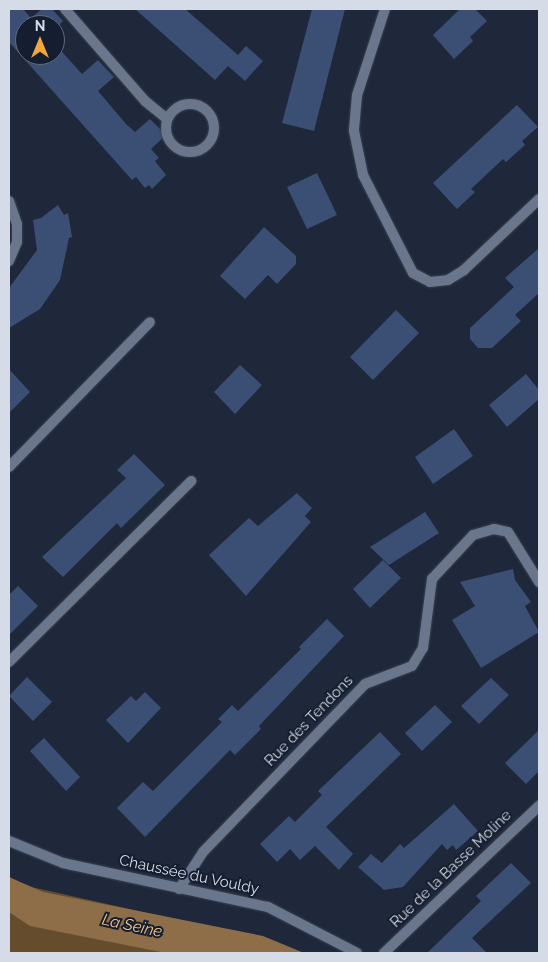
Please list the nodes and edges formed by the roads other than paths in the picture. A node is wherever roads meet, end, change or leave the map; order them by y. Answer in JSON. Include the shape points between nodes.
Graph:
{"nodes":[{"id":1,"x":65,"y":9,"type":"edge"},
{"id":2,"x":385,"y":9,"type":"edge"},
{"id":3,"x":167,"y":119,"type":"junction"},
{"id":4,"x":539,"y":199,"type":"edge"},
{"id":5,"x":9,"y":201,"type":"edge"},
{"id":6,"x":9,"y":261,"type":"edge"},
{"id":7,"x":150,"y":322,"type":"dead end"},
{"id":8,"x":9,"y":467,"type":"edge"},
{"id":9,"x":190,"y":482,"type":"dead end"},
{"id":10,"x":539,"y":582,"type":"edge"},
{"id":11,"x":9,"y":662,"type":"edge"},
{"id":12,"x":539,"y":806,"type":"edge"},
{"id":13,"x":9,"y":841,"type":"edge"},
{"id":14,"x":179,"y":889,"type":"junction"},
{"id":15,"x":357,"y":953,"type":"edge"},
{"id":16,"x":384,"y":953,"type":"edge"}],
"edges":[{"from":1,"to":3,"type":"street","via":[[144,101]]},
{"from":2,"to":4,"type":"street","via":[[357,95],[354,131],[363,176],[414,273],[430,282],[448,280],[464,270]]},
{"from":3,"to":3,"type":"street","via":[[170,141],[181,150],[203,148],[213,136],[214,127],[208,112],[194,104],[178,107]]},
{"from":5,"to":6,"type":"street","via":[[18,224],[17,242]]},
{"from":7,"to":8,"type":"street"},
{"from":9,"to":11,"type":"street"},
{"from":10,"to":14,"type":"street","name":"Rue des Tendons","via":[[508,532],[494,529],[473,535],[432,579],[423,648],[412,666],[365,684],[203,852]]},
{"from":12,"to":16,"type":"street","name":"Rue de la Basse Moline"},
{"from":13,"to":14,"type":"street","name":"Chaussée du Vouldy","via":[[63,863]]},
{"from":14,"to":15,"type":"street","name":"Chaussée du Vouldy","via":[[268,907]]}]}
